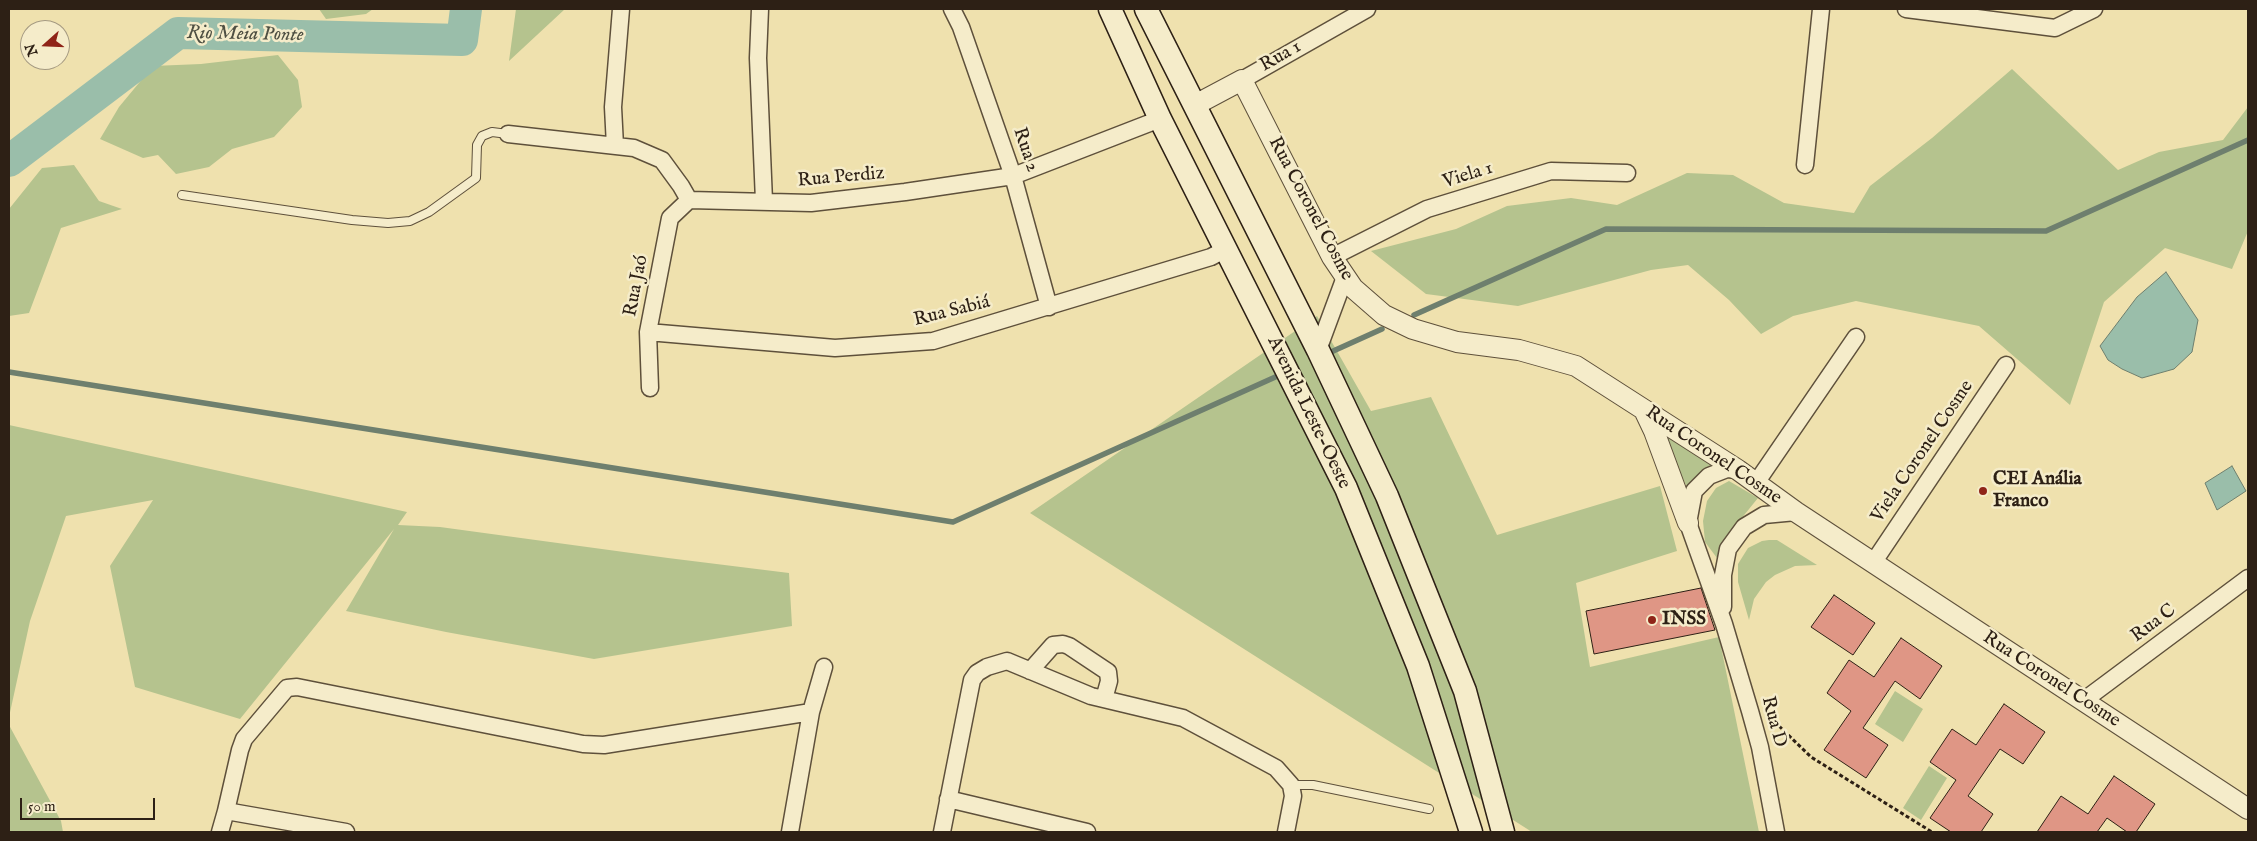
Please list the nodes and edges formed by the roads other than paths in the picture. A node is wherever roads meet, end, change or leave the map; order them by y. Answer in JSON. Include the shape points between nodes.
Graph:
{"nodes":[{"id":1,"x":621,"y":9,"type":"edge"},
{"id":2,"x":760,"y":9,"type":"edge"},
{"id":3,"x":952,"y":9,"type":"edge"},
{"id":4,"x":1110,"y":9,"type":"edge"},
{"id":5,"x":1367,"y":9,"type":"edge"},
{"id":6,"x":1821,"y":9,"type":"edge"},
{"id":7,"x":1906,"y":9,"type":"edge"},
{"id":8,"x":2094,"y":9,"type":"edge"},
{"id":9,"x":1150,"y":17,"type":"edge"},
{"id":10,"x":1124,"y":41,"type":"junction"},
{"id":11,"x":1242,"y":80,"type":"junction"},
{"id":12,"x":1194,"y":105,"type":"junction"},
{"id":13,"x":1160,"y":119,"type":"junction"},
{"id":14,"x":508,"y":134,"type":"joint"},
{"id":15,"x":615,"y":146,"type":"junction"},
{"id":16,"x":1805,"y":165,"type":"dead end"},
{"id":17,"x":1627,"y":173,"type":"dead end"},
{"id":18,"x":1013,"y":176,"type":"junction"},
{"id":19,"x":182,"y":195,"type":"dead end"},
{"id":20,"x":689,"y":200,"type":"junction"},
{"id":21,"x":764,"y":201,"type":"junction"},
{"id":22,"x":1226,"y":249,"type":"junction"},
{"id":23,"x":1332,"y":257,"type":"junction"},
{"id":24,"x":1345,"y":276,"type":"junction"},
{"id":25,"x":1050,"y":308,"type":"junction"},
{"id":26,"x":648,"y":332,"type":"junction"},
{"id":27,"x":1856,"y":337,"type":"dead end"},
{"id":28,"x":1318,"y":350,"type":"junction"},
{"id":29,"x":2006,"y":364,"type":"dead end"},
{"id":30,"x":650,"y":388,"type":"dead end"},
{"id":31,"x":1644,"y":410,"type":"junction"},
{"id":32,"x":1738,"y":470,"type":"junction"},
{"id":33,"x":1756,"y":483,"type":"junction"},
{"id":34,"x":1796,"y":512,"type":"junction"},
{"id":35,"x":1688,"y":523,"type":"junction"},
{"id":36,"x":1414,"y":561,"type":"junction"},
{"id":37,"x":1873,"y":562,"type":"junction"},
{"id":38,"x":1381,"y":573,"type":"junction"},
{"id":39,"x":2248,"y":578,"type":"edge"},
{"id":40,"x":1430,"y":601,"type":"junction"},
{"id":41,"x":1396,"y":610,"type":"junction"},
{"id":42,"x":1724,"y":624,"type":"junction"},
{"id":43,"x":824,"y":667,"type":"dead end"},
{"id":44,"x":1030,"y":670,"type":"junction"},
{"id":45,"x":1104,"y":699,"type":"junction"},
{"id":46,"x":2083,"y":701,"type":"junction"},
{"id":47,"x":811,"y":712,"type":"junction"},
{"id":48,"x":1291,"y":786,"type":"junction"},
{"id":49,"x":948,"y":799,"type":"junction"},
{"id":50,"x":1429,"y":809,"type":"dead end"},
{"id":51,"x":2248,"y":809,"type":"edge"},
{"id":52,"x":226,"y":811,"type":"junction"},
{"id":53,"x":220,"y":832,"type":"edge"},
{"id":54,"x":346,"y":832,"type":"edge"},
{"id":55,"x":790,"y":832,"type":"edge"},
{"id":56,"x":942,"y":832,"type":"edge"},
{"id":57,"x":1087,"y":832,"type":"edge"},
{"id":58,"x":1286,"y":832,"type":"edge"},
{"id":59,"x":1471,"y":832,"type":"edge"},
{"id":60,"x":1503,"y":832,"type":"edge"},
{"id":61,"x":1776,"y":832,"type":"edge"}],
"edges":[{"from":1,"to":15,"type":"street","via":[[613,106]]},
{"from":2,"to":21,"type":"street","via":[[758,58]]},
{"from":3,"to":18,"type":"street","name":"Rua 2"},
{"from":4,"to":10,"type":"main road","name":"Avenida Leste-Oeste"},
{"from":5,"to":11,"type":"street","name":"Rua 1"},
{"from":6,"to":16,"type":"street"},
{"from":7,"to":8,"type":"street","via":[[2055,28]]},
{"from":9,"to":10,"type":"main road"},
{"from":9,"to":12,"type":"main road","name":"Avenida Leste-Oeste"},
{"from":10,"to":13,"type":"main road","name":"Avenida Leste-Oeste"},
{"from":11,"to":12,"type":"street","name":"Rua 1"},
{"from":11,"to":23,"type":"street","name":"Rua Coronel Cosme"},
{"from":12,"to":28,"type":"main road","name":"Avenida Leste-Oeste"},
{"from":13,"to":18,"type":"street","name":"Rua Perdiz"},
{"from":13,"to":22,"type":"main road","name":"Avenida Leste-Oeste"},
{"from":14,"to":15,"type":"street"},
{"from":14,"to":19,"type":"lane","via":[[492,132],[482,136],[477,146],[476,178],[429,212],[410,221],[352,220]]},
{"from":15,"to":20,"type":"street","via":[[634,148],[662,160]]},
{"from":17,"to":23,"type":"street","name":"Viela 1","via":[[1551,171],[1427,209]]},
{"from":18,"to":21,"type":"street","name":"Rua Perdiz","via":[[811,204]]},
{"from":18,"to":25,"type":"street","name":"Rua 2"},
{"from":20,"to":21,"type":"street","name":"Rua Perdiz"},
{"from":20,"to":26,"type":"street","name":"Rua Jaó","via":[[670,218]]},
{"from":22,"to":25,"type":"street","name":"Rua Sabiá","via":[[1211,257]]},
{"from":22,"to":38,"type":"main road","name":"Avenida Leste-Oeste","via":[[1346,488]]},
{"from":23,"to":24,"type":"street","name":"Rua Coronel Cosme"},
{"from":24,"to":28,"type":"street"},
{"from":24,"to":31,"type":"street","name":"Rua Coronel Cosme","via":[[1353,288],[1384,315],[1413,329],[1456,342],[1519,350],[1576,366]]},
{"from":25,"to":26,"type":"street","name":"Rua Sabiá","via":[[933,341],[835,348]]},
{"from":26,"to":30,"type":"street","name":"Rua Jaó"},
{"from":27,"to":33,"type":"street"},
{"from":28,"to":36,"type":"main road","name":"Avenida Leste-Oeste"},
{"from":29,"to":37,"type":"street","name":"Viela Coronel Cosme"},
{"from":31,"to":32,"type":"street","name":"Rua Coronel Cosme"},
{"from":31,"to":35,"type":"street"},
{"from":32,"to":33,"type":"street","name":"Rua Coronel Cosme"},
{"from":32,"to":35,"type":"street","via":[[1727,469],[1709,476],[1694,491]]},
{"from":33,"to":34,"type":"street","name":"Rua Coronel Cosme"},
{"from":34,"to":37,"type":"street","name":"Rua Coronel Cosme"},
{"from":34,"to":42,"type":"street","name":"Rua D","via":[[1764,515],[1744,526],[1728,549],[1722,575]]},
{"from":35,"to":42,"type":"street","name":"Rua D"},
{"from":36,"to":38,"type":"main road","via":[[1395,573]]},
{"from":36,"to":40,"type":"main road","name":"Avenida Leste-Oeste"},
{"from":37,"to":46,"type":"street","name":"Rua Coronel Cosme"},
{"from":38,"to":41,"type":"main road","name":"Avenida Leste-Oeste"},
{"from":39,"to":46,"type":"street","name":"Rua C"},
{"from":40,"to":41,"type":"main road","via":[[1417,593],[1408,594],[1400,598]]},
{"from":40,"to":60,"type":"main road","name":"Avenida Leste-Oeste","via":[[1465,690]]},
{"from":41,"to":59,"type":"main road","name":"Avenida Leste-Oeste","via":[[1418,666]]},
{"from":42,"to":61,"type":"street","name":"Rua D","via":[[1760,748]]},
{"from":43,"to":47,"type":"street"},
{"from":44,"to":45,"type":"street"},
{"from":44,"to":45,"type":"street","via":[[1054,645],[1069,646],[1108,672]]},
{"from":44,"to":49,"type":"street","via":[[1007,661],[987,666],[972,680]]},
{"from":45,"to":48,"type":"street","via":[[1184,718],[1276,768]]},
{"from":46,"to":51,"type":"street","name":"Rua Coronel Cosme"},
{"from":47,"to":52,"type":"street","via":[[604,745],[582,744],[297,687],[287,688],[244,739]]},
{"from":47,"to":55,"type":"street"},
{"from":48,"to":50,"type":"lane","via":[[1312,785]]},
{"from":48,"to":58,"type":"street","via":[[1293,796]]},
{"from":49,"to":56,"type":"street"},
{"from":49,"to":57,"type":"street"},
{"from":52,"to":53,"type":"street"},
{"from":52,"to":54,"type":"street"}]}
